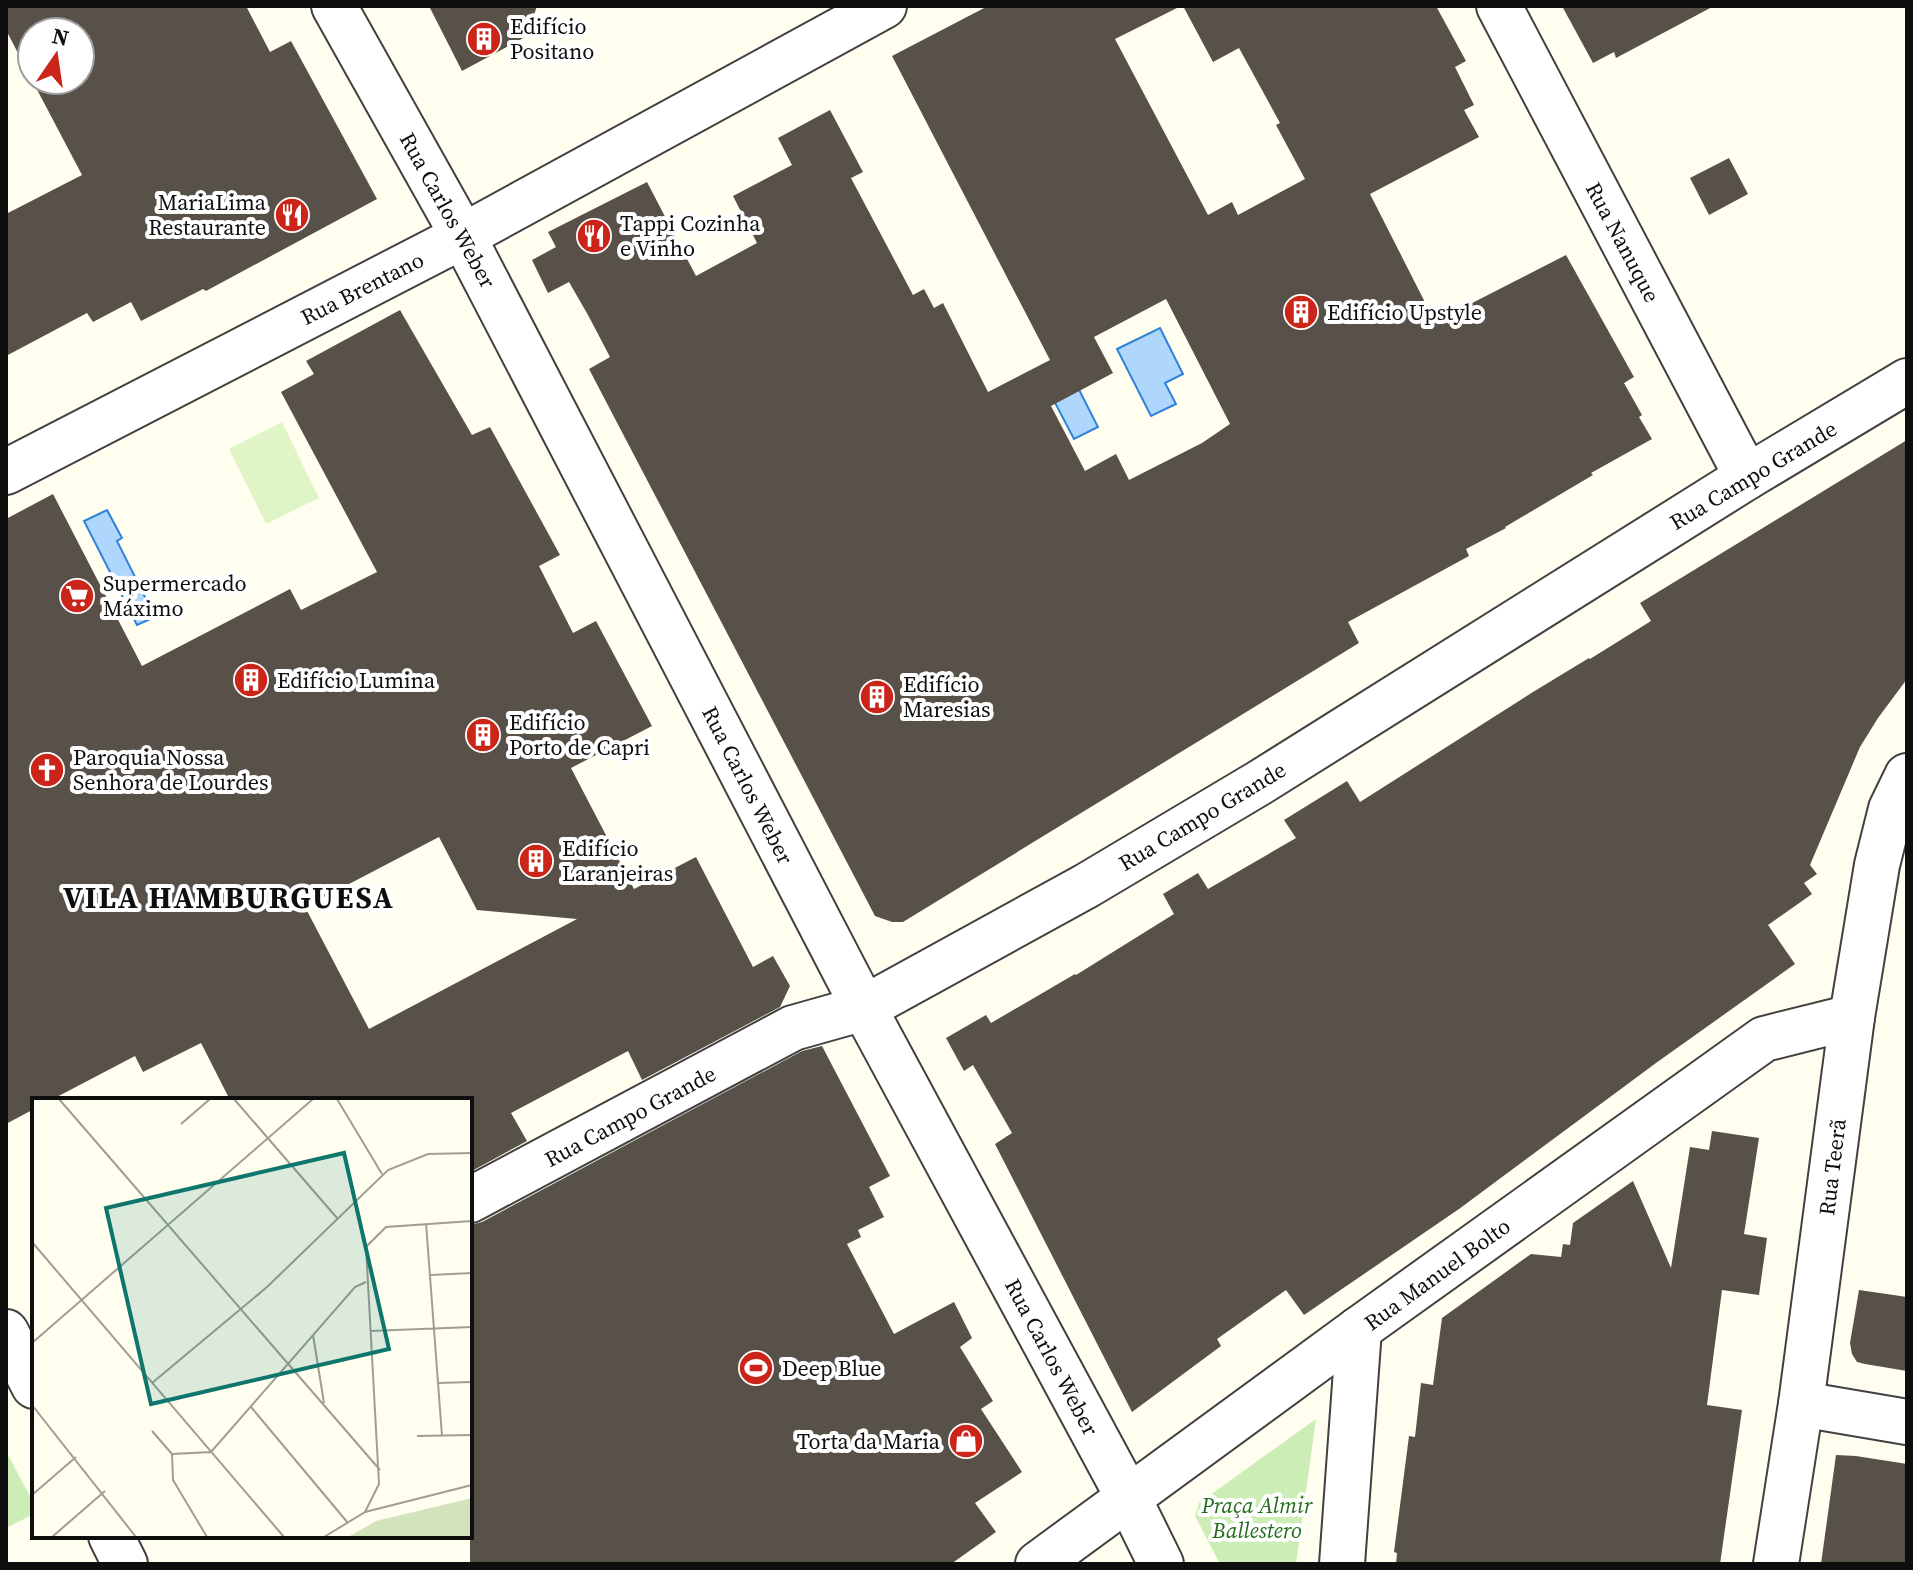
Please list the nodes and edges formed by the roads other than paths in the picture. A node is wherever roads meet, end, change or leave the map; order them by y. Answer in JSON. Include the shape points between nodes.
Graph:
{"nodes":[{"id":1,"x":334,"y":6,"type":"edge"},
{"id":2,"x":884,"y":6,"type":"edge"},
{"id":3,"x":1499,"y":6,"type":"edge"},
{"id":4,"x":463,"y":236,"type":"junction"},
{"id":5,"x":1907,"y":381,"type":"edge"},
{"id":6,"x":6,"y":472,"type":"edge"},
{"id":7,"x":1747,"y":477,"type":"junction"},
{"id":8,"x":1907,"y":776,"type":"edge"},
{"id":9,"x":864,"y":1008,"type":"junction"},
{"id":10,"x":1852,"y":1017,"type":"junction"},
{"id":11,"x":472,"y":1199,"type":"edge"},
{"id":12,"x":1359,"y":1329,"type":"junction"},
{"id":13,"x":6,"y":1332,"type":"edge"},
{"id":14,"x":32,"y":1382,"type":"edge"},
{"id":15,"x":1801,"y":1404,"type":"junction"},
{"id":16,"x":1907,"y":1422,"type":"edge"},
{"id":17,"x":1128,"y":1497,"type":"junction"},
{"id":18,"x":112,"y":1538,"type":"edge"},
{"id":19,"x":125,"y":1564,"type":"edge"},
{"id":20,"x":1038,"y":1564,"type":"edge"},
{"id":21,"x":1161,"y":1564,"type":"edge"},
{"id":22,"x":1342,"y":1564,"type":"edge"},
{"id":23,"x":1776,"y":1564,"type":"edge"}],
"edges":[{"from":1,"to":4,"type":"street","name":"Rua Carlos Weber"},
{"from":2,"to":4,"type":"street","name":"Rua Brentano"},
{"from":3,"to":7,"type":"street","name":"Rua Nanuque"},
{"from":4,"to":6,"type":"street","name":"Rua Brentano"},
{"from":4,"to":9,"type":"street","name":"Rua Carlos Weber"},
{"from":5,"to":7,"type":"street","name":"Rua Campo Grande"},
{"from":7,"to":9,"type":"street","name":"Rua Campo Grande","via":[[1259,783]]},
{"from":8,"to":10,"type":"street","name":"Rua Teerã","via":[[1891,809],[1877,865]]},
{"from":9,"to":11,"type":"street","name":"Rua Campo Grande","via":[[793,1028]]},
{"from":9,"to":17,"type":"street","name":"Rua Carlos Weber"},
{"from":10,"to":12,"type":"street","name":"Rua Manuel Bolto","via":[[1764,1039]]},
{"from":10,"to":15,"type":"street","name":"Rua Teerã"},
{"from":12,"to":17,"type":"street","name":"Rua Manuel Bolto"},
{"from":12,"to":22,"type":"street"},
{"from":13,"to":14,"type":"street"},
{"from":15,"to":16,"type":"street"},
{"from":15,"to":23,"type":"street","name":"Rua Teerã"},
{"from":17,"to":20,"type":"street","name":"Rua Manuel Bolto"},
{"from":17,"to":21,"type":"street","name":"Rua Carlos Weber"},
{"from":18,"to":19,"type":"street"}]}
